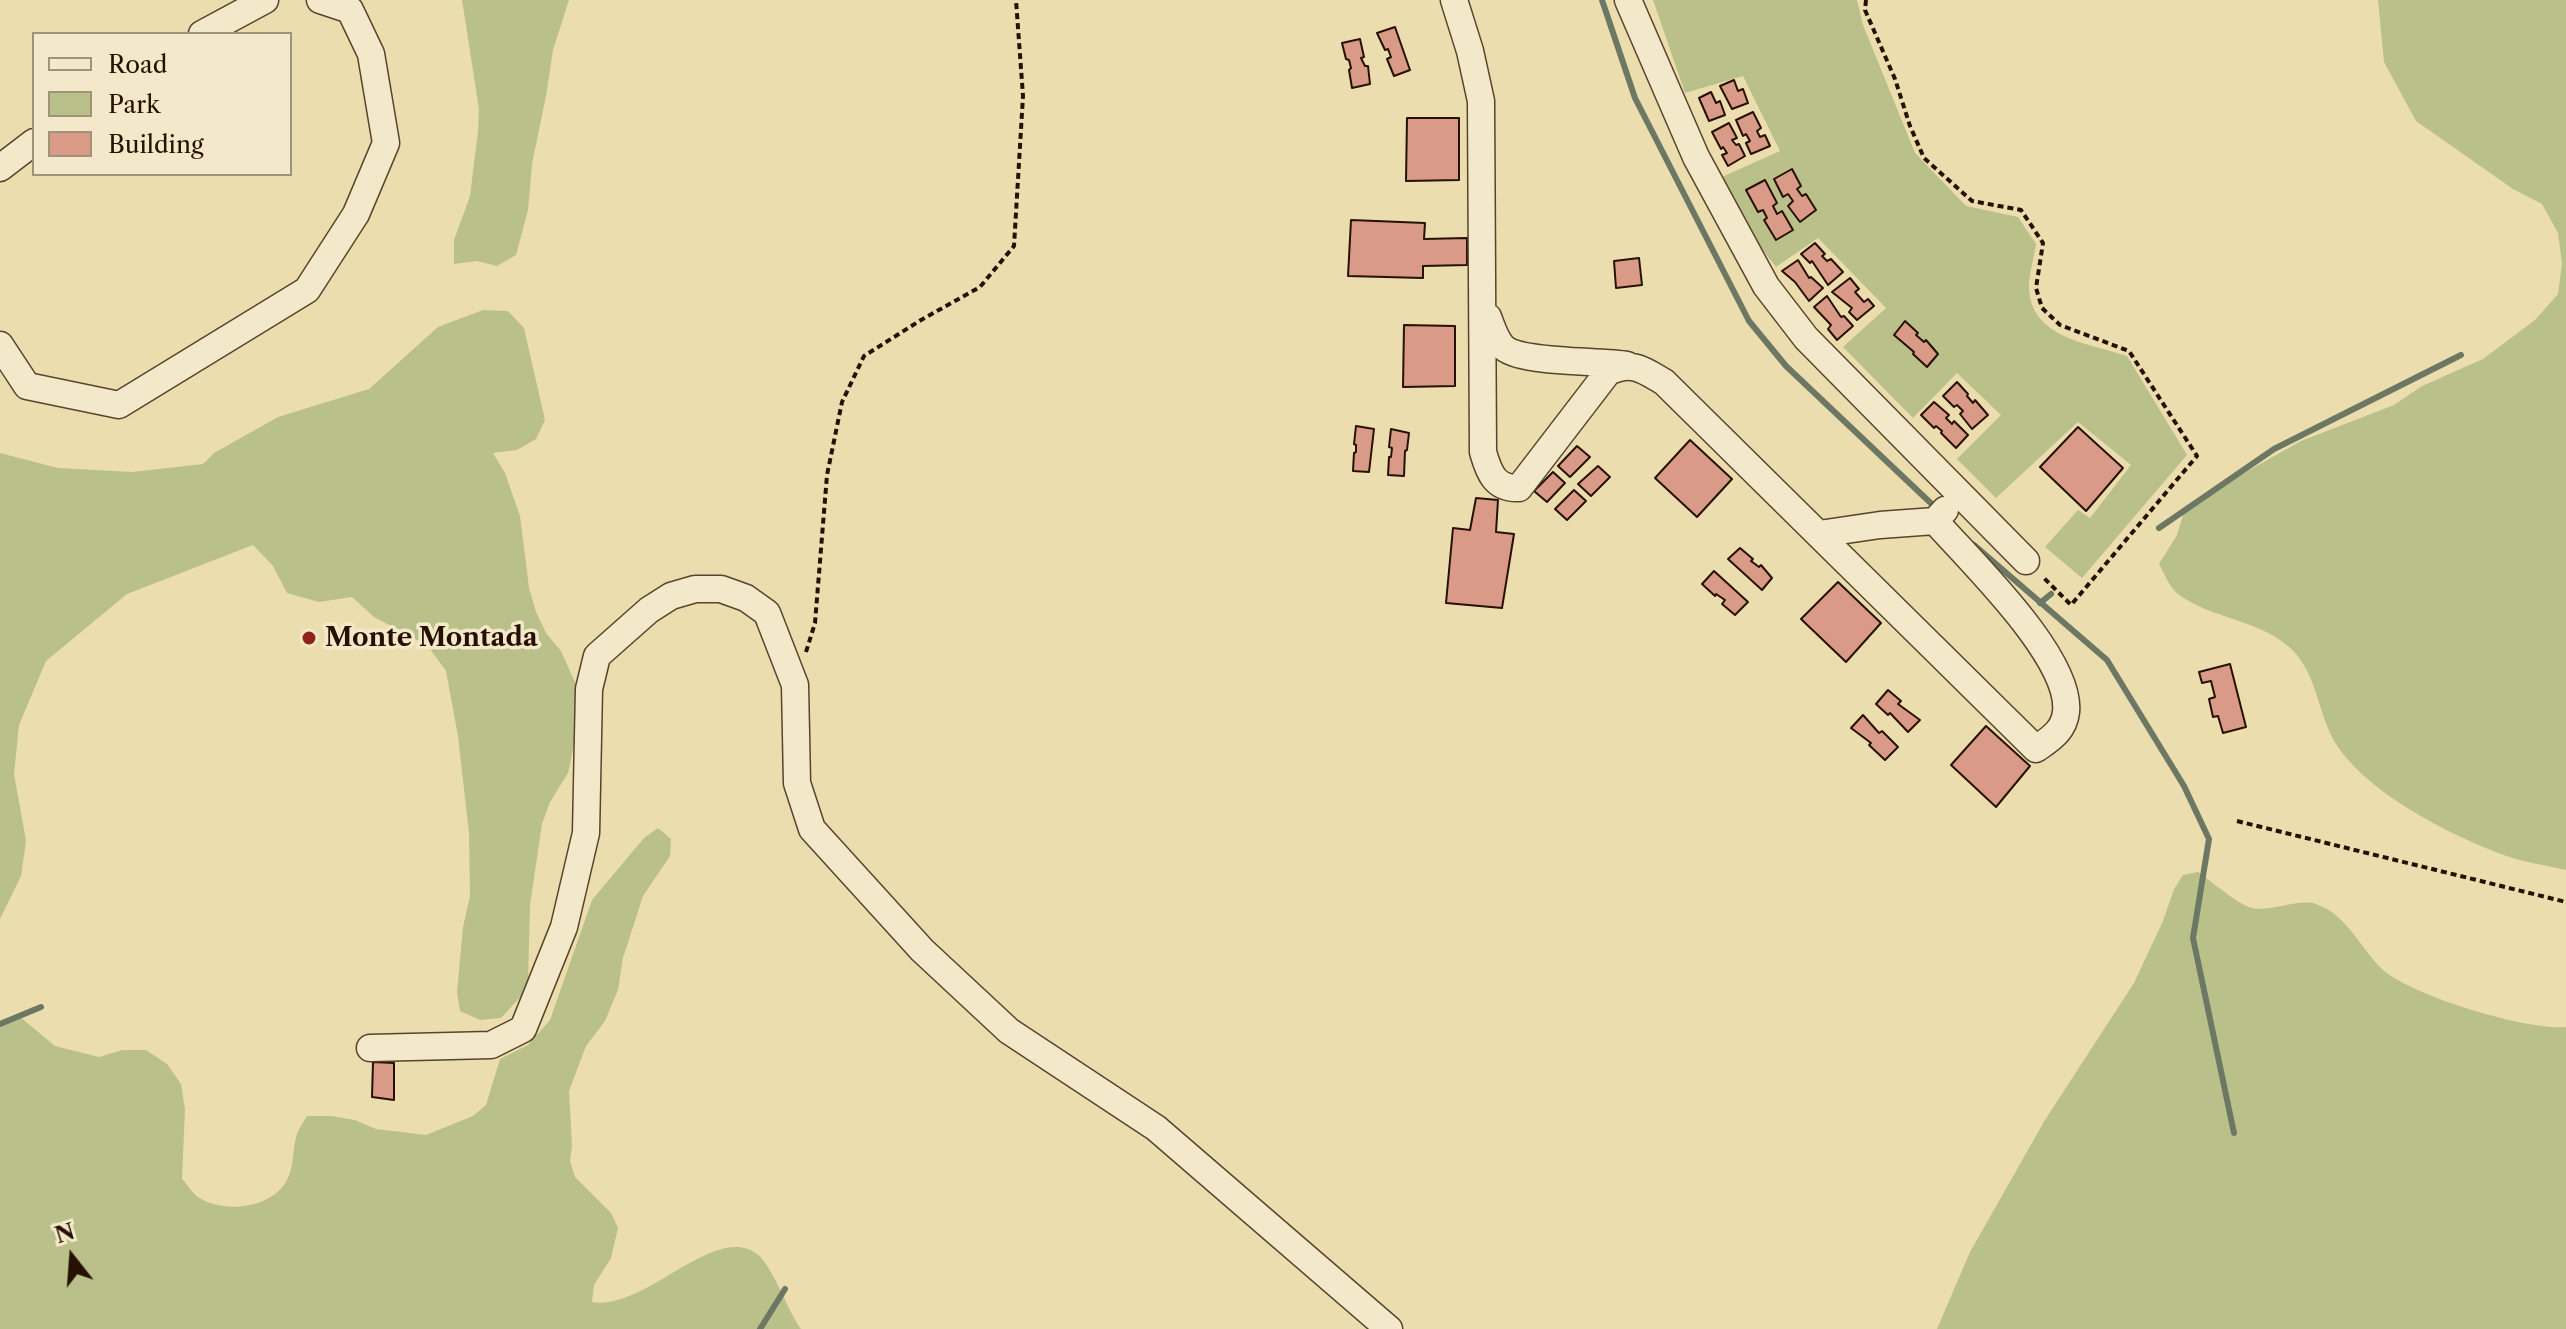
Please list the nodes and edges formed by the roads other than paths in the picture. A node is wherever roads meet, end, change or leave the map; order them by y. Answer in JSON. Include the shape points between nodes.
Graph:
{"nodes":[{"id":1,"x":265,"y":0,"type":"edge"},
{"id":2,"x":320,"y":0,"type":"edge"},
{"id":3,"x":1454,"y":0,"type":"edge"},
{"id":4,"x":1628,"y":0,"type":"edge"},
{"id":5,"x":206,"y":32,"type":"edge"},
{"id":6,"x":32,"y":144,"type":"edge"},
{"id":7,"x":0,"y":168,"type":"edge"},
{"id":8,"x":1484,"y":306,"type":"junction"},
{"id":9,"x":0,"y":345,"type":"edge"},
{"id":10,"x":1638,"y":367,"type":"junction"},
{"id":11,"x":1944,"y":476,"type":"junction"},
{"id":12,"x":1939,"y":517,"type":"junction"},
{"id":13,"x":1819,"y":534,"type":"junction"},
{"id":14,"x":2026,"y":561,"type":"road end"},
{"id":15,"x":370,"y":1048,"type":"dead end"},
{"id":16,"x":1389,"y":1329,"type":"edge"}],
"edges":[{"from":1,"to":5,"type":"street"},
{"from":2,"to":9,"type":"street","via":[[350,10],[371,54],[386,143],[356,214],[307,290],[119,405],[27,386]]},
{"from":3,"to":8,"type":"street","via":[[1481,101]]},
{"from":4,"to":11,"type":"street","via":[[1696,157],[1766,286],[1806,338]]},
{"from":6,"to":7,"type":"street"},
{"from":8,"to":10,"type":"street","via":[[1501,345],[1510,353]]},
{"from":8,"to":10,"type":"street","via":[[1483,452],[1494,481],[1507,488],[1519,488],[1608,372]]},
{"from":10,"to":13,"type":"street","via":[[1664,382]]},
{"from":11,"to":12,"type":"street"},
{"from":11,"to":14,"type":"street"},
{"from":12,"to":13,"type":"street"},
{"from":12,"to":13,"type":"street","via":[[2037,637],[2059,678],[2067,710],[2062,726],[2036,749]]},
{"from":15,"to":16,"type":"street","via":[[491,1045],[523,1029],[564,927],[586,833],[589,689],[597,656],[671,596],[721,589],[767,613],[795,685],[797,783],[812,829],[922,950],[1009,1031],[1156,1128]]}]}
